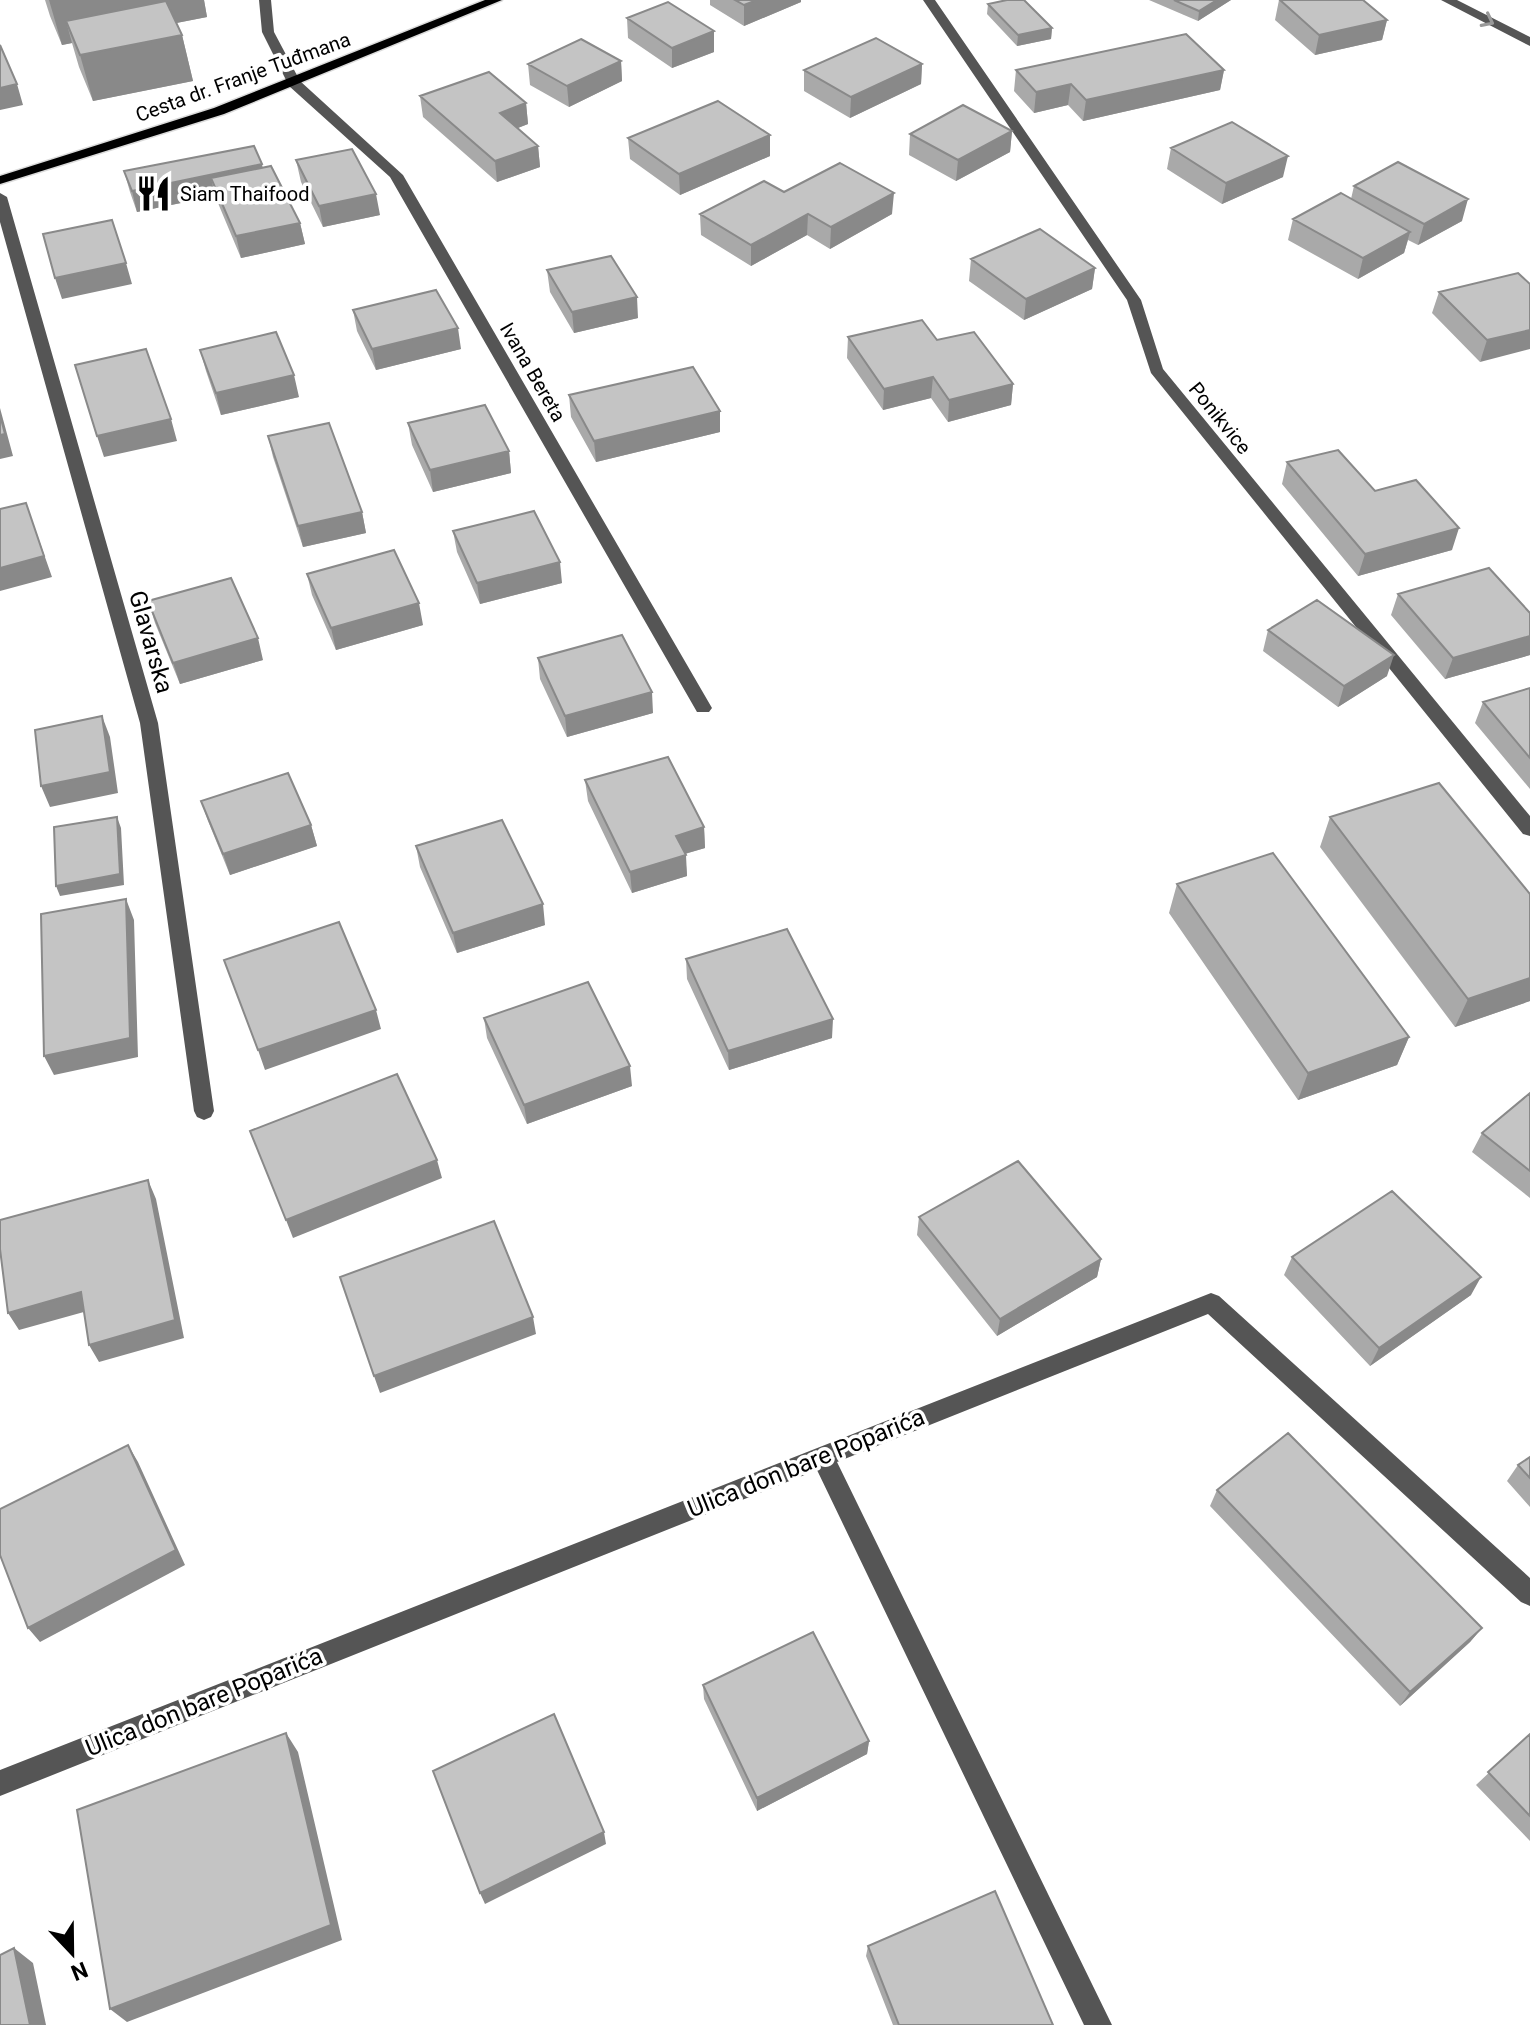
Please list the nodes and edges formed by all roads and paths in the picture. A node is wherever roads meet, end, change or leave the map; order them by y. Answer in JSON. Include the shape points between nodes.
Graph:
{"nodes":[{"id":1,"x":265,"y":0,"type":"edge"},
{"id":2,"x":496,"y":0,"type":"edge"},
{"id":3,"x":929,"y":0,"type":"edge"},
{"id":4,"x":1447,"y":0,"type":"edge"},
{"id":5,"x":1530,"y":42,"type":"edge"},
{"id":6,"x":294,"y":83,"type":"junction"},
{"id":7,"x":0,"y":180,"type":"edge"},
{"id":8,"x":0,"y":197,"type":"edge"},
{"id":9,"x":703,"y":708,"type":"dead end"},
{"id":10,"x":1530,"y":829,"type":"edge"},
{"id":11,"x":204,"y":1111,"type":"dead end"},
{"id":12,"x":823,"y":1457,"type":"junction"},
{"id":13,"x":1530,"y":1594,"type":"edge"},
{"id":14,"x":0,"y":1783,"type":"edge"},
{"id":15,"x":1098,"y":2025,"type":"edge"}],
"edges":[{"from":1,"to":6,"type":"street","via":[[268,32]]},
{"from":2,"to":6,"type":"main road","name":"Cesta dr. Franje Tuđmana"},
{"from":3,"to":10,"type":"street","name":"Ponikvice","via":[[1134,300],[1156,370]]},
{"from":4,"to":5,"type":"street","one_way":true},
{"from":6,"to":7,"type":"main road","name":"Cesta dr. Franje Tuđmana"},
{"from":6,"to":9,"type":"street","name":"Ivana Bereta","via":[[396,175]]},
{"from":8,"to":11,"type":"street","name":"Glavarska","via":[[149,723]]},
{"from":12,"to":13,"type":"street","name":"Ulica don bare Poparića","via":[[1211,1303]]},
{"from":12,"to":14,"type":"street","name":"Ulica don bare Poparića"},
{"from":12,"to":15,"type":"street"}]}
